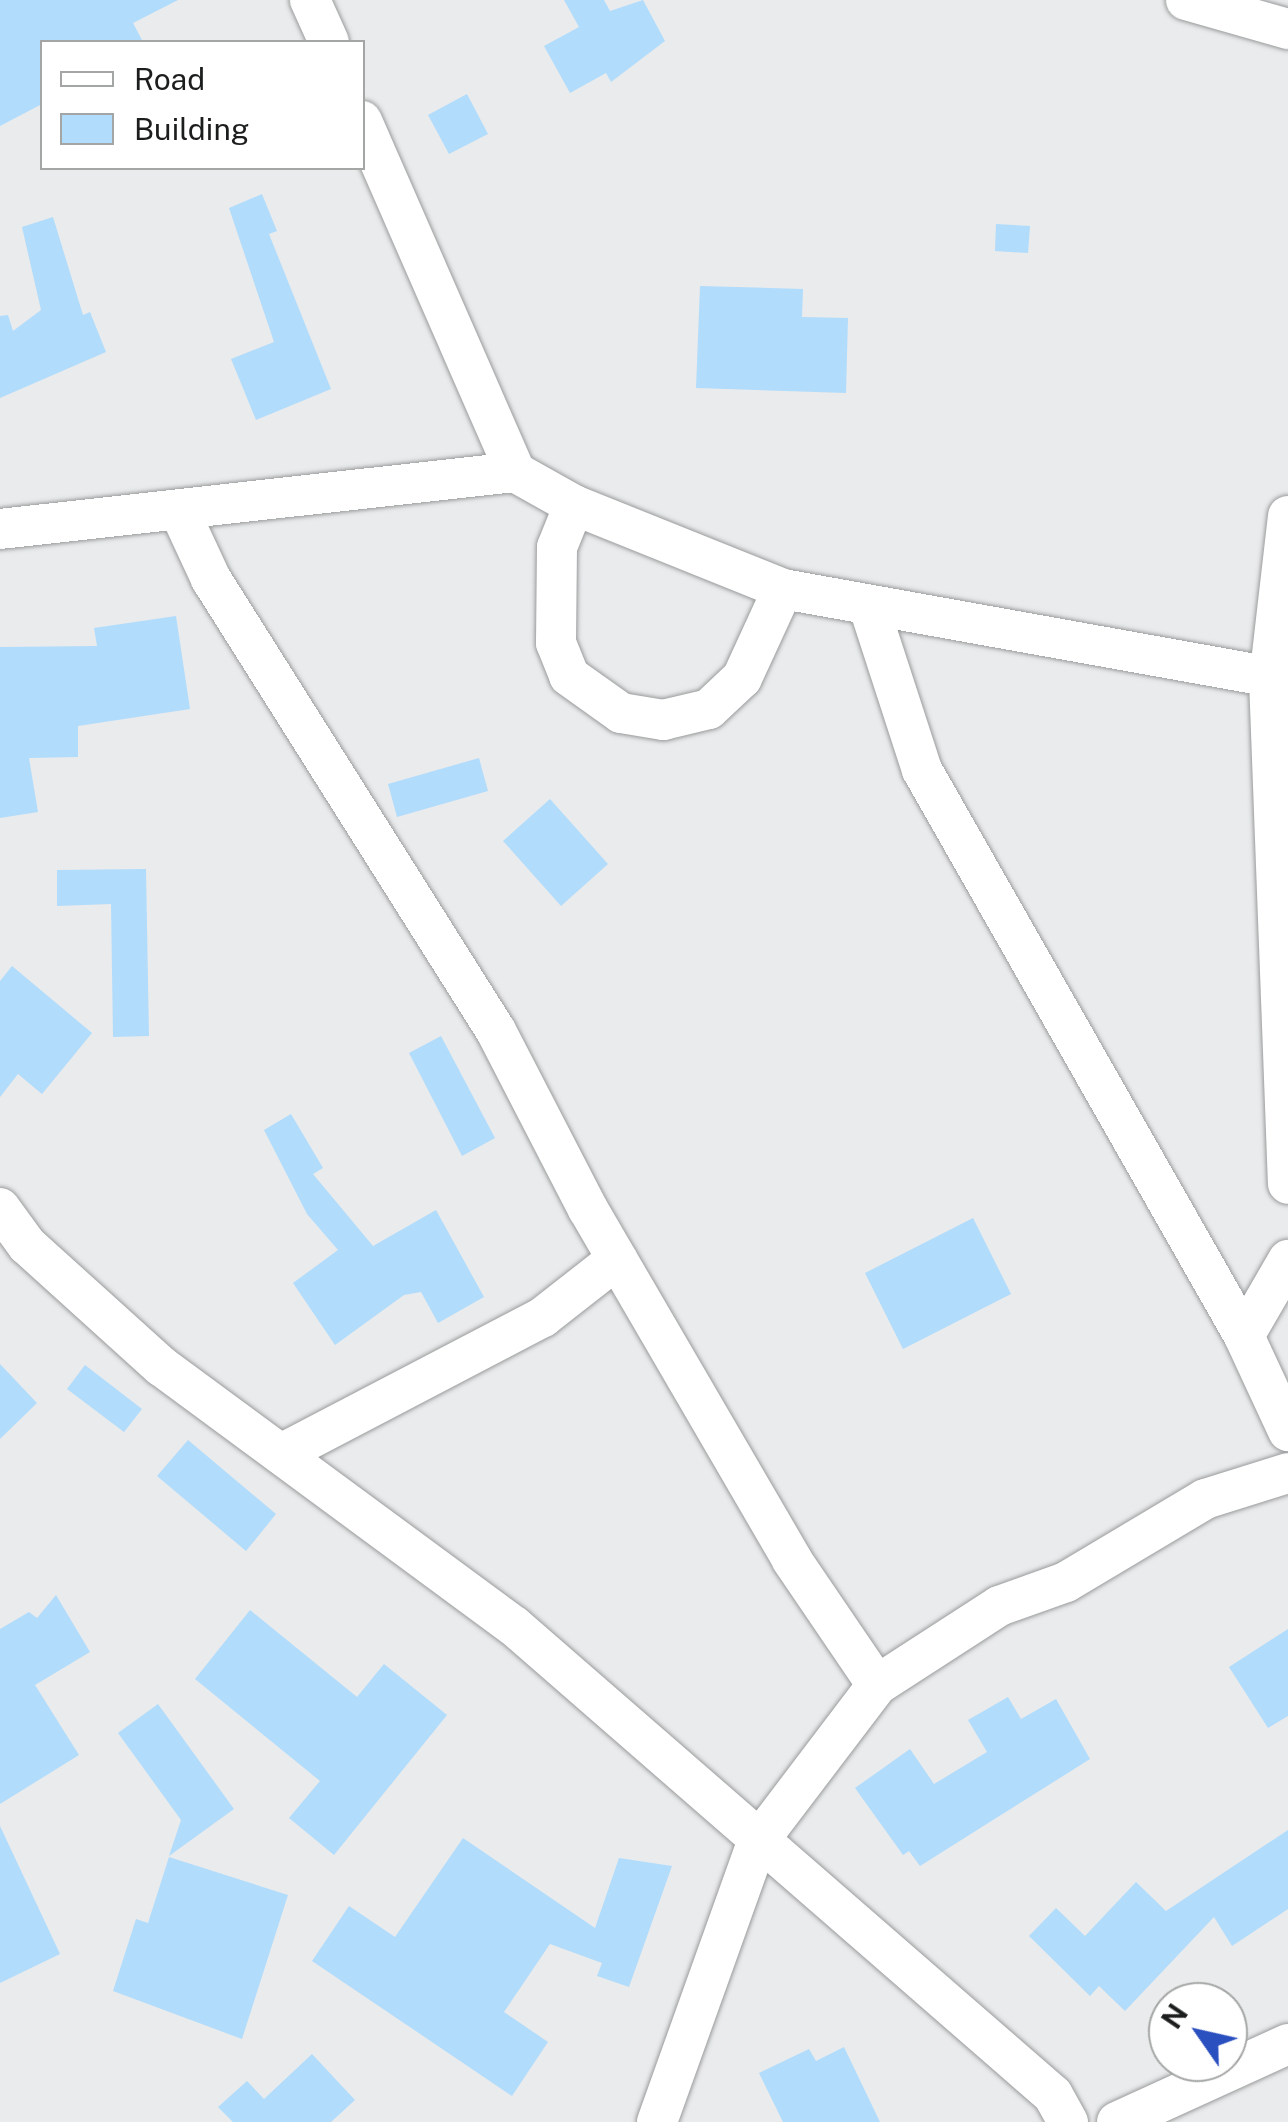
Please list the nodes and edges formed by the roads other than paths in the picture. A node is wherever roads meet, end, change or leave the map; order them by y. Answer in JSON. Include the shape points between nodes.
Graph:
{"nodes":[{"id":1,"x":310,"y":0,"type":"edge"},
{"id":2,"x":1186,"y":0,"type":"edge"},
{"id":3,"x":1288,"y":30,"type":"edge"},
{"id":4,"x":327,"y":40,"type":"edge"},
{"id":5,"x":365,"y":128,"type":"edge"},
{"id":6,"x":514,"y":472,"type":"junction"},
{"id":7,"x":574,"y":505,"type":"junction"},
{"id":8,"x":179,"y":510,"type":"junction"},
{"id":9,"x":1288,"y":516,"type":"edge"},
{"id":10,"x":0,"y":528,"type":"edge"},
{"id":11,"x":783,"y":589,"type":"junction"},
{"id":12,"x":870,"y":610,"type":"junction"},
{"id":13,"x":1278,"y":680,"type":"edge"},
{"id":14,"x":1288,"y":1184,"type":"edge"},
{"id":15,"x":0,"y":1208,"type":"edge"},
{"id":16,"x":617,"y":1259,"type":"junction"},
{"id":17,"x":1288,"y":1260,"type":"edge"},
{"id":18,"x":1244,"y":1336,"type":"junction"},
{"id":19,"x":1288,"y":1432,"type":"edge"},
{"id":20,"x":281,"y":1454,"type":"junction"},
{"id":21,"x":1288,"y":1473,"type":"edge"},
{"id":22,"x":878,"y":1685,"type":"junction"},
{"id":23,"x":757,"y":1843,"type":"junction"},
{"id":24,"x":1288,"y":2044,"type":"edge"},
{"id":25,"x":657,"y":2122,"type":"edge"},
{"id":26,"x":1068,"y":2122,"type":"edge"},
{"id":27,"x":1117,"y":2122,"type":"edge"}],
"edges":[{"from":1,"to":4,"type":"street"},
{"from":2,"to":3,"type":"street"},
{"from":5,"to":6,"type":"street"},
{"from":6,"to":7,"type":"street"},
{"from":6,"to":8,"type":"street"},
{"from":7,"to":11,"type":"street"},
{"from":7,"to":11,"type":"street","via":[[552,580],[556,643],[569,676],[620,713],[663,720],[709,709],[742,678]]},
{"from":8,"to":10,"type":"street"},
{"from":8,"to":16,"type":"street","via":[[211,578],[496,1031]]},
{"from":9,"to":13,"type":"street"},
{"from":11,"to":12,"type":"street"},
{"from":12,"to":13,"type":"street"},
{"from":12,"to":18,"type":"street","via":[[922,770]]},
{"from":13,"to":14,"type":"street"},
{"from":15,"to":20,"type":"street","via":[[27,1245],[161,1366]]},
{"from":16,"to":20,"type":"street","via":[[543,1317]]},
{"from":16,"to":22,"type":"street","via":[[836,1635]]},
{"from":17,"to":18,"type":"street"},
{"from":18,"to":19,"type":"street"},
{"from":20,"to":23,"type":"street","via":[[514,1626]]},
{"from":21,"to":22,"type":"street","via":[[1205,1500],[1066,1582],[999,1606]]},
{"from":22,"to":23,"type":"street"},
{"from":23,"to":25,"type":"street"},
{"from":23,"to":26,"type":"street","via":[[1053,2094]]},
{"from":24,"to":27,"type":"street"}]}
